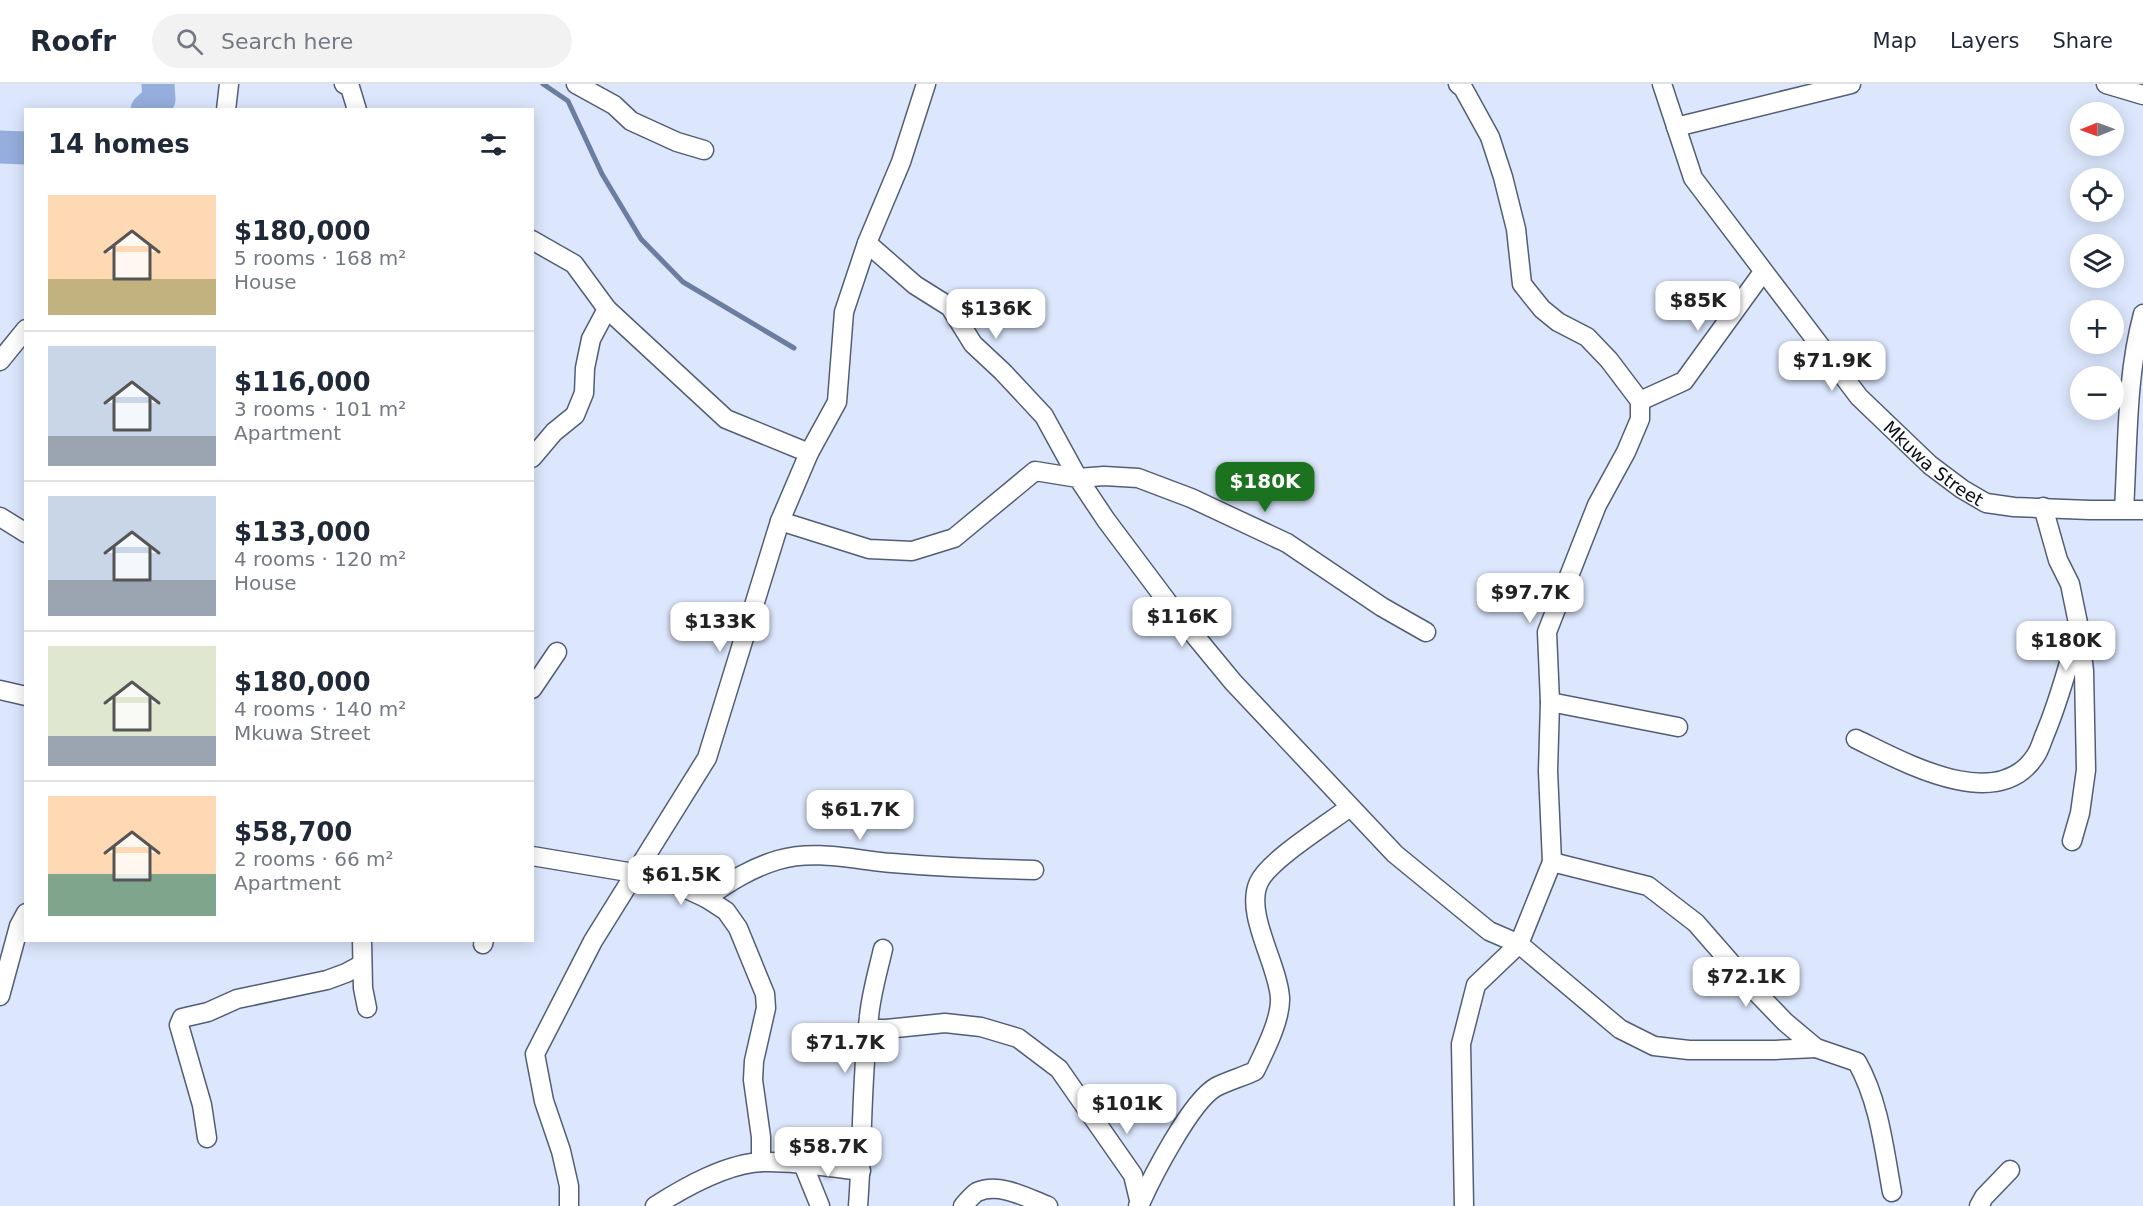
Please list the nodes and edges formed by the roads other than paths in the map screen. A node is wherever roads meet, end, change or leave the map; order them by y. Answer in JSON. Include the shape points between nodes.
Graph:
{"nodes":[{"id":1,"x":229,"y":84,"type":"edge"},
{"id":2,"x":345,"y":84,"type":"edge"},
{"id":3,"x":576,"y":84,"type":"edge"},
{"id":4,"x":926,"y":84,"type":"edge"},
{"id":5,"x":1662,"y":84,"type":"edge"},
{"id":6,"x":1851,"y":84,"type":"edge"},
{"id":7,"x":1464,"y":85,"type":"edge"},
{"id":8,"x":2112,"y":86,"type":"edge"},
{"id":9,"x":2143,"y":86,"type":"edge"},
{"id":10,"x":2143,"y":95,"type":"edge"},
{"id":11,"x":226,"y":108,"type":"edge"},
{"id":12,"x":356,"y":108,"type":"edge"},
{"id":13,"x":2143,"y":109,"type":"edge"},
{"id":14,"x":1676,"y":127,"type":"junction"},
{"id":15,"x":704,"y":150,"type":"dead end"},
{"id":16,"x":534,"y":241,"type":"edge"},
{"id":17,"x":867,"y":243,"type":"junction"},
{"id":18,"x":1763,"y":272,"type":"junction"},
{"id":19,"x":607,"y":309,"type":"junction"},
{"id":20,"x":2143,"y":314,"type":"edge"},
{"id":21,"x":24,"y":331,"type":"edge"},
{"id":22,"x":0,"y":361,"type":"edge"},
{"id":23,"x":1640,"y":401,"type":"junction"},
{"id":24,"x":809,"y":453,"type":"junction"},
{"id":25,"x":534,"y":456,"type":"edge"},
{"id":26,"x":1078,"y":478,"type":"junction"},
{"id":27,"x":2043,"y":507,"type":"junction"},
{"id":28,"x":2124,"y":508,"type":"junction"},
{"id":29,"x":2143,"y":510,"type":"edge"},
{"id":30,"x":0,"y":517,"type":"edge"},
{"id":31,"x":780,"y":521,"type":"junction"},
{"id":32,"x":24,"y":532,"type":"edge"},
{"id":33,"x":2079,"y":628,"type":"junction"},
{"id":34,"x":1426,"y":632,"type":"dead end"},
{"id":35,"x":557,"y":652,"type":"dead end"},
{"id":36,"x":534,"y":686,"type":"edge"},
{"id":37,"x":0,"y":690,"type":"edge"},
{"id":38,"x":24,"y":696,"type":"edge"},
{"id":39,"x":1550,"y":702,"type":"junction"},
{"id":40,"x":1678,"y":727,"type":"dead end"},
{"id":41,"x":1856,"y":740,"type":"dead end"},
{"id":42,"x":1350,"y":807,"type":"junction"},
{"id":43,"x":2072,"y":841,"type":"dead end"},
{"id":44,"x":534,"y":856,"type":"edge"},
{"id":45,"x":1552,"y":862,"type":"junction"},
{"id":46,"x":1034,"y":870,"type":"dead end"},
{"id":47,"x":634,"y":873,"type":"junction"},
{"id":48,"x":706,"y":898,"type":"junction"},
{"id":49,"x":24,"y":917,"type":"edge"},
{"id":50,"x":362,"y":942,"type":"edge"},
{"id":51,"x":1519,"y":944,"type":"junction"},
{"id":52,"x":883,"y":949,"type":"dead end"},
{"id":53,"x":361,"y":965,"type":"junction"},
{"id":54,"x":0,"y":996,"type":"edge"},
{"id":55,"x":367,"y":1008,"type":"dead end"},
{"id":56,"x":868,"y":1029,"type":"junction"},
{"id":57,"x":1816,"y":1048,"type":"junction"},
{"id":58,"x":207,"y":1138,"type":"dead end"},
{"id":59,"x":761,"y":1162,"type":"junction"},
{"id":60,"x":803,"y":1164,"type":"junction"},
{"id":61,"x":2010,"y":1170,"type":"dead end"},
{"id":62,"x":861,"y":1171,"type":"junction"},
{"id":63,"x":1892,"y":1192,"type":"dead end"},
{"id":64,"x":1139,"y":1205,"type":"edge"},
{"id":65,"x":569,"y":1206,"type":"edge"},
{"id":66,"x":656,"y":1206,"type":"edge"},
{"id":67,"x":820,"y":1206,"type":"edge"},
{"id":68,"x":858,"y":1206,"type":"edge"},
{"id":69,"x":963,"y":1206,"type":"edge"},
{"id":70,"x":1048,"y":1206,"type":"edge"},
{"id":71,"x":1464,"y":1206,"type":"edge"},
{"id":72,"x":1978,"y":1206,"type":"edge"}],
"edges":[{"from":1,"to":11,"type":"street"},
{"from":2,"to":12,"type":"street","via":[[350,87]]},
{"from":3,"to":15,"type":"street","via":[[614,105],[631,121]]},
{"from":4,"to":17,"type":"street","via":[[901,162]]},
{"from":5,"to":14,"type":"street","name":"Mkuwa Street"},
{"from":6,"to":14,"type":"street"},
{"from":7,"to":23,"type":"street","via":[[1490,137],[1503,177],[1516,229],[1522,284],[1542,309],[1587,337]]},
{"from":8,"to":9,"type":"street"},
{"from":8,"to":10,"type":"street"},
{"from":8,"to":13,"type":"street"},
{"from":14,"to":18,"type":"street","name":"Mkuwa Street","via":[[1693,178]]},
{"from":16,"to":19,"type":"street","via":[[574,264]]},
{"from":17,"to":24,"type":"street","via":[[844,312],[837,402]]},
{"from":17,"to":26,"type":"street","via":[[915,285],[950,307],[973,344],[1044,416]]},
{"from":18,"to":23,"type":"street","via":[[1684,381]]},
{"from":18,"to":27,"type":"street","name":"Mkuwa Street","via":[[1859,397],[1930,465],[1986,503]]},
{"from":19,"to":24,"type":"street","via":[[726,419]]},
{"from":19,"to":25,"type":"street","via":[[591,339],[584,393],[575,415]]},
{"from":20,"to":28,"type":"street","via":[[2129,413]]},
{"from":21,"to":22,"type":"street"},
{"from":23,"to":39,"type":"street","via":[[1640,419],[1598,505],[1547,632]]},
{"from":24,"to":31,"type":"street"},
{"from":26,"to":31,"type":"street","via":[[1035,471],[954,538],[912,551],[869,549]]},
{"from":26,"to":34,"type":"street","via":[[1138,478],[1191,498],[1287,543]]},
{"from":26,"to":42,"type":"street","via":[[1172,608],[1233,682]]},
{"from":27,"to":28,"type":"street","name":"Mkuwa Street"},
{"from":27,"to":33,"type":"street","via":[[2058,560],[2070,584]]},
{"from":28,"to":29,"type":"street","name":"Mkuwa Street"},
{"from":30,"to":32,"type":"street"},
{"from":31,"to":47,"type":"street","via":[[707,758]]},
{"from":33,"to":41,"type":"street","via":[[2061,693],[2036,755],[2014,776],[1985,783],[1952,781]]},
{"from":33,"to":43,"type":"street","via":[[2086,770]]},
{"from":35,"to":36,"type":"street"},
{"from":37,"to":38,"type":"street"},
{"from":39,"to":40,"type":"street"},
{"from":39,"to":45,"type":"street"},
{"from":42,"to":51,"type":"street","via":[[1395,854],[1489,931]]},
{"from":42,"to":64,"type":"street","via":[[1273,864],[1258,883],[1254,909],[1280,999],[1271,1038],[1255,1071],[1215,1088],[1203,1098],[1170,1147]]},
{"from":44,"to":47,"type":"street"},
{"from":45,"to":51,"type":"street"},
{"from":45,"to":57,"type":"street","via":[[1648,886],[1696,923],[1758,994]]},
{"from":46,"to":48,"type":"street","via":[[801,856],[746,872]]},
{"from":47,"to":48,"type":"street","via":[[669,881]]},
{"from":47,"to":65,"type":"street","via":[[593,941],[535,1054],[544,1101],[569,1186]]},
{"from":48,"to":59,"type":"street","via":[[726,911],[738,928],[765,994],[753,1080]]},
{"from":49,"to":54,"type":"street"},
{"from":50,"to":53,"type":"street"},
{"from":51,"to":57,"type":"street","via":[[1620,1029],[1654,1046],[1700,1050]]},
{"from":51,"to":71,"type":"street","via":[[1476,985],[1461,1044]]},
{"from":52,"to":56,"type":"street"},
{"from":53,"to":55,"type":"street"},
{"from":53,"to":58,"type":"street","via":[[327,980],[237,999],[182,1018],[179,1025],[202,1105]]},
{"from":56,"to":62,"type":"street"},
{"from":56,"to":64,"type":"street","via":[[945,1023],[981,1027],[1018,1038],[1059,1069],[1133,1175]]},
{"from":57,"to":63,"type":"street","via":[[1857,1062],[1866,1078],[1881,1129]]},
{"from":59,"to":60,"type":"street"},
{"from":59,"to":66,"type":"street","via":[[717,1173]]},
{"from":60,"to":62,"type":"street"},
{"from":60,"to":67,"type":"street"},
{"from":61,"to":72,"type":"street"},
{"from":62,"to":68,"type":"street"},
{"from":69,"to":70,"type":"street","via":[[977,1192],[997,1189]]}]}
